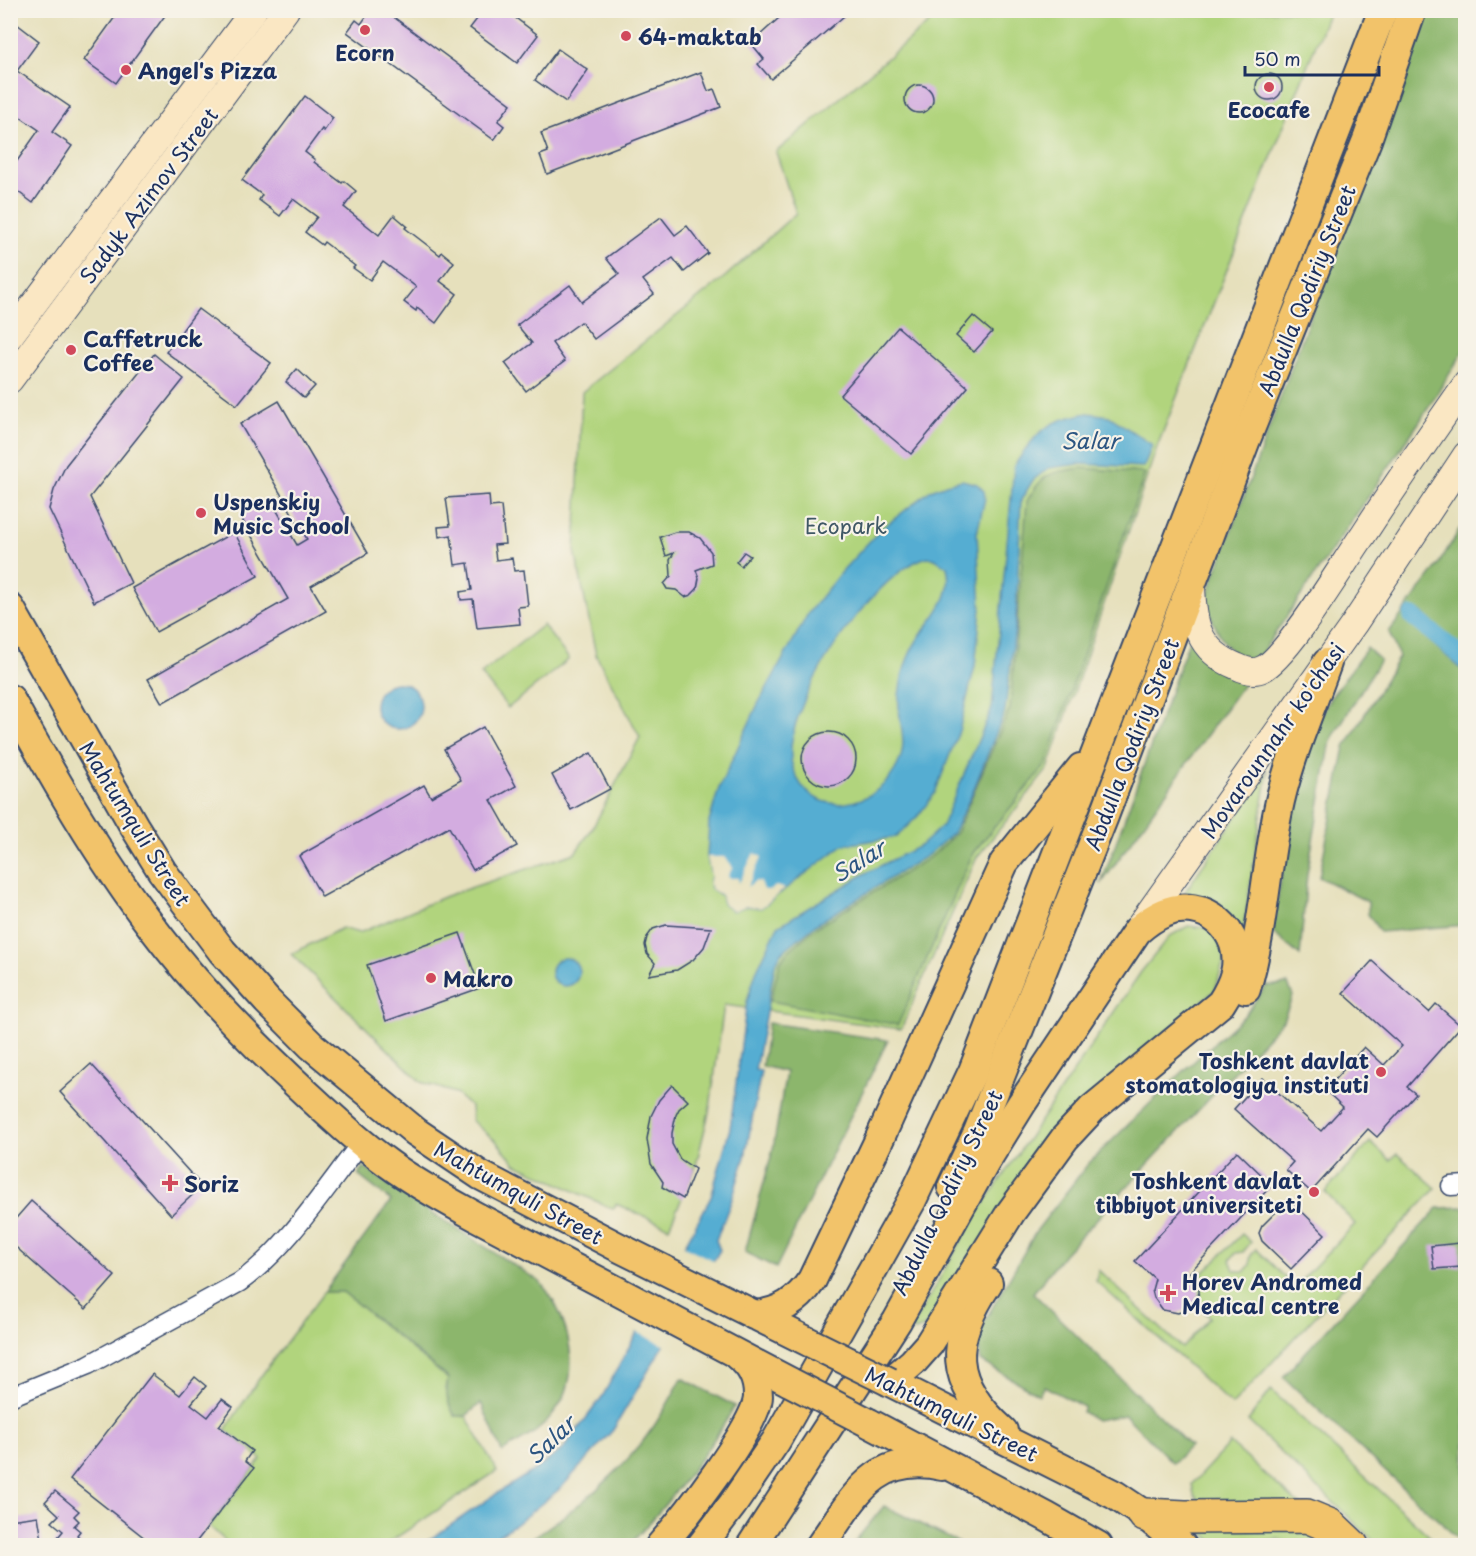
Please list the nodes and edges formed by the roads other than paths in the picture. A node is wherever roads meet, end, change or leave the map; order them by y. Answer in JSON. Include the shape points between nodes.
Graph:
{"nodes":[{"id":1,"x":254,"y":10,"type":"edge"},
{"id":2,"x":286,"y":10,"type":"edge"},
{"id":3,"x":1383,"y":10,"type":"edge"},
{"id":4,"x":1412,"y":10,"type":"edge"},
{"id":5,"x":10,"y":336,"type":"edge"},
{"id":6,"x":10,"y":380,"type":"edge"},
{"id":7,"x":1466,"y":384,"type":"edge"},
{"id":8,"x":1233,"y":436,"type":"junction"},
{"id":9,"x":1466,"y":455,"type":"edge"},
{"id":10,"x":1198,"y":527,"type":"junction"},
{"id":11,"x":1192,"y":583,"type":"junction"},
{"id":12,"x":10,"y":608,"type":"edge"},
{"id":13,"x":1327,"y":663,"type":"junction"},
{"id":14,"x":10,"y":699,"type":"edge"},
{"id":15,"x":1107,"y":724,"type":"junction"},
{"id":16,"x":1137,"y":931,"type":"junction"},
{"id":17,"x":362,"y":1143,"type":"junction"},
{"id":18,"x":754,"y":1315,"type":"junction"},
{"id":19,"x":737,"y":1354,"type":"junction"},
{"id":20,"x":890,"y":1382,"type":"junction"},
{"id":21,"x":10,"y":1397,"type":"edge"},
{"id":22,"x":1020,"y":1447,"type":"junction"},
{"id":23,"x":809,"y":1458,"type":"junction"},
{"id":24,"x":957,"y":1470,"type":"junction"},
{"id":25,"x":1145,"y":1515,"type":"junction"},
{"id":26,"x":660,"y":1545,"type":"edge"},
{"id":27,"x":701,"y":1545,"type":"edge"},
{"id":28,"x":751,"y":1545,"type":"edge"},
{"id":29,"x":820,"y":1545,"type":"edge"},
{"id":30,"x":1098,"y":1545,"type":"edge"},
{"id":31,"x":1182,"y":1545,"type":"edge"},
{"id":32,"x":1352,"y":1545,"type":"edge"}],
"edges":[{"from":1,"to":5,"type":"street","name":"Sadyk Azimov Street"},
{"from":2,"to":6,"type":"street","name":"Sadyk Azimov Street"},
{"from":3,"to":8,"type":"main road","name":"Abdulla Qodiriy Street"},
{"from":4,"to":8,"type":"main road","name":"Abdulla Qodiriy Street","via":[[1367,140]]},
{"from":7,"to":11,"type":"street","name":"Movarounnahr ko'chasi","via":[[1281,655],[1261,670],[1236,666],[1205,644],[1193,614]]},
{"from":8,"to":10,"type":"main road","name":"Abdulla Qodiriy Street"},
{"from":9,"to":13,"type":"street","name":"Movarounnahr ko'chasi"},
{"from":10,"to":11,"type":"main road","name":"Abdulla Qodiriy Street"},
{"from":10,"to":15,"type":"main road","name":"Abdulla Qodiriy Street"},
{"from":11,"to":23,"type":"main road","name":"Abdulla Qodiriy Street","via":[[978,1132],[939,1215]]},
{"from":12,"to":18,"type":"main road","name":"Mahtumquli Street","via":[[148,849],[207,932],[312,1046],[384,1107],[480,1175]]},
{"from":13,"to":16,"type":"street","name":"Movarounnahr ko'chasi"},
{"from":13,"to":22,"type":"main road","via":[[1280,802],[1254,959],[1245,991],[1215,1031],[1080,1149],[983,1289],[963,1330],[958,1359],[965,1380],[976,1402]]},
{"from":14,"to":17,"type":"main road","name":"Mahtumquli Street","via":[[100,851],[158,935],[254,1043]]},
{"from":15,"to":18,"type":"main road","via":[[1076,776],[1004,863],[812,1280],[787,1306]]},
{"from":15,"to":27,"type":"main road","name":"Abdulla Qodiriy Street","via":[[973,1071],[912,1200],[776,1441]]},
{"from":16,"to":20,"type":"main road","via":[[1155,917],[1176,909],[1197,909],[1216,918],[1232,937],[1235,949],[1235,972],[1227,993],[1221,1003],[1092,1109],[1065,1138],[1011,1212],[929,1344]]},
{"from":16,"to":23,"type":"main road","via":[[1004,1132],[897,1321]]},
{"from":17,"to":19,"type":"main road","name":"Mahtumquli Street","via":[[432,1192]]},
{"from":17,"to":21,"type":"street","via":[[278,1248],[248,1276],[88,1365]]},
{"from":18,"to":20,"type":"main road","name":"Mahtumquli Street","bridge":true},
{"from":19,"to":24,"type":"main road","name":"Mahtumquli Street","bridge":true},
{"from":19,"to":26,"type":"main road","via":[[755,1378],[755,1410],[710,1484]]},
{"from":20,"to":22,"type":"main road","name":"Mahtumquli Street"},
{"from":22,"to":25,"type":"main road","name":"Mahtumquli Street"},
{"from":23,"to":28,"type":"main road"},
{"from":24,"to":29,"type":"main road","via":[[920,1463],[886,1469],[869,1479]]},
{"from":24,"to":30,"type":"main road","name":"Mahtumquli Street"},
{"from":25,"to":31,"type":"main road","name":"Mahtumquli Street"},
{"from":25,"to":32,"type":"highway","via":[[1307,1516],[1332,1526]]}]}
